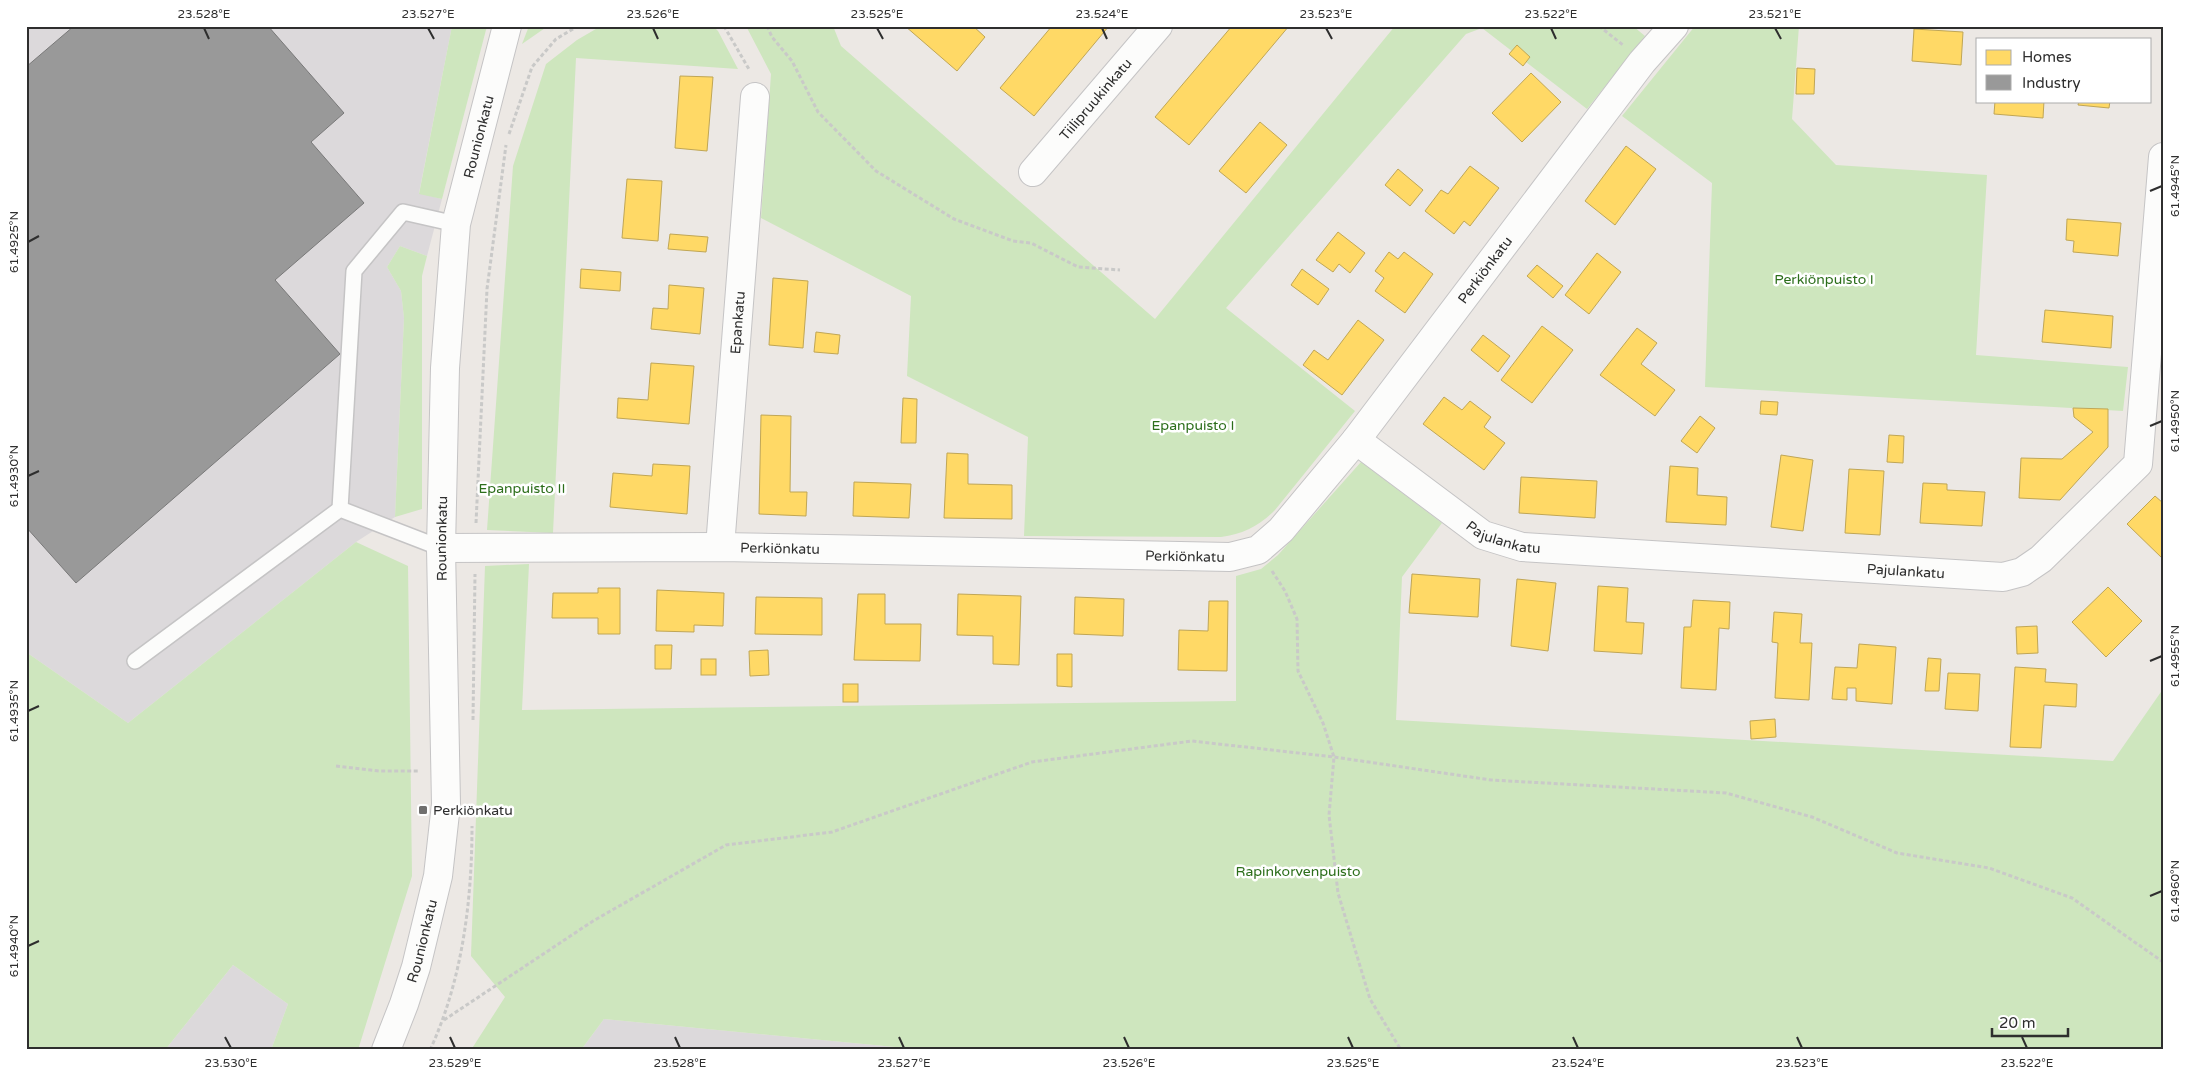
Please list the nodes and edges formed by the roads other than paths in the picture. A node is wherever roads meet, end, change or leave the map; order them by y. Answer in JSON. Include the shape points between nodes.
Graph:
{"nodes":[{"id":1,"x":507,"y":26,"type":"edge"},
{"id":2,"x":1158,"y":26,"type":"edge"},
{"id":3,"x":1674,"y":26,"type":"edge"},
{"id":4,"x":754,"y":98,"type":"road end"},
{"id":5,"x":2163,"y":157,"type":"edge"},
{"id":6,"x":1033,"y":172,"type":"dead end"},
{"id":7,"x":456,"y":224,"type":"junction"},
{"id":8,"x":1356,"y":440,"type":"junction"},
{"id":9,"x":340,"y":509,"type":"junction"},
{"id":10,"x":720,"y":547,"type":"junction"},
{"id":11,"x":441,"y":548,"type":"junction"},
{"id":12,"x":135,"y":661,"type":"dead end"},
{"id":13,"x":386,"y":1050,"type":"edge"}],
"edges":[{"from":1,"to":7,"type":"street","name":"Rounionkatu"},
{"from":2,"to":6,"type":"street","name":"Tiilipruukinkatu"},
{"from":3,"to":8,"type":"street","name":"Perkiönkatu","via":[[1642,62]]},
{"from":4,"to":10,"type":"street","name":"Epankatu"},
{"from":5,"to":8,"type":"street","name":"Pajulankatu","via":[[2138,464],[2041,559],[2022,572],[2003,577],[1522,548],[1483,535]]},
{"from":7,"to":9,"type":"lane","via":[[403,212],[354,271]]},
{"from":7,"to":11,"type":"street","name":"Rounionkatu","via":[[445,368]]},
{"from":8,"to":10,"type":"street","name":"Perkiönkatu","via":[[1281,530],[1258,550],[1230,557]]},
{"from":9,"to":11,"type":"lane"},
{"from":9,"to":12,"type":"lane"},
{"from":10,"to":11,"type":"street","name":"Perkiönkatu"},
{"from":11,"to":13,"type":"street","name":"Rounionkatu","via":[[446,804],[438,876],[425,936]]}]}
